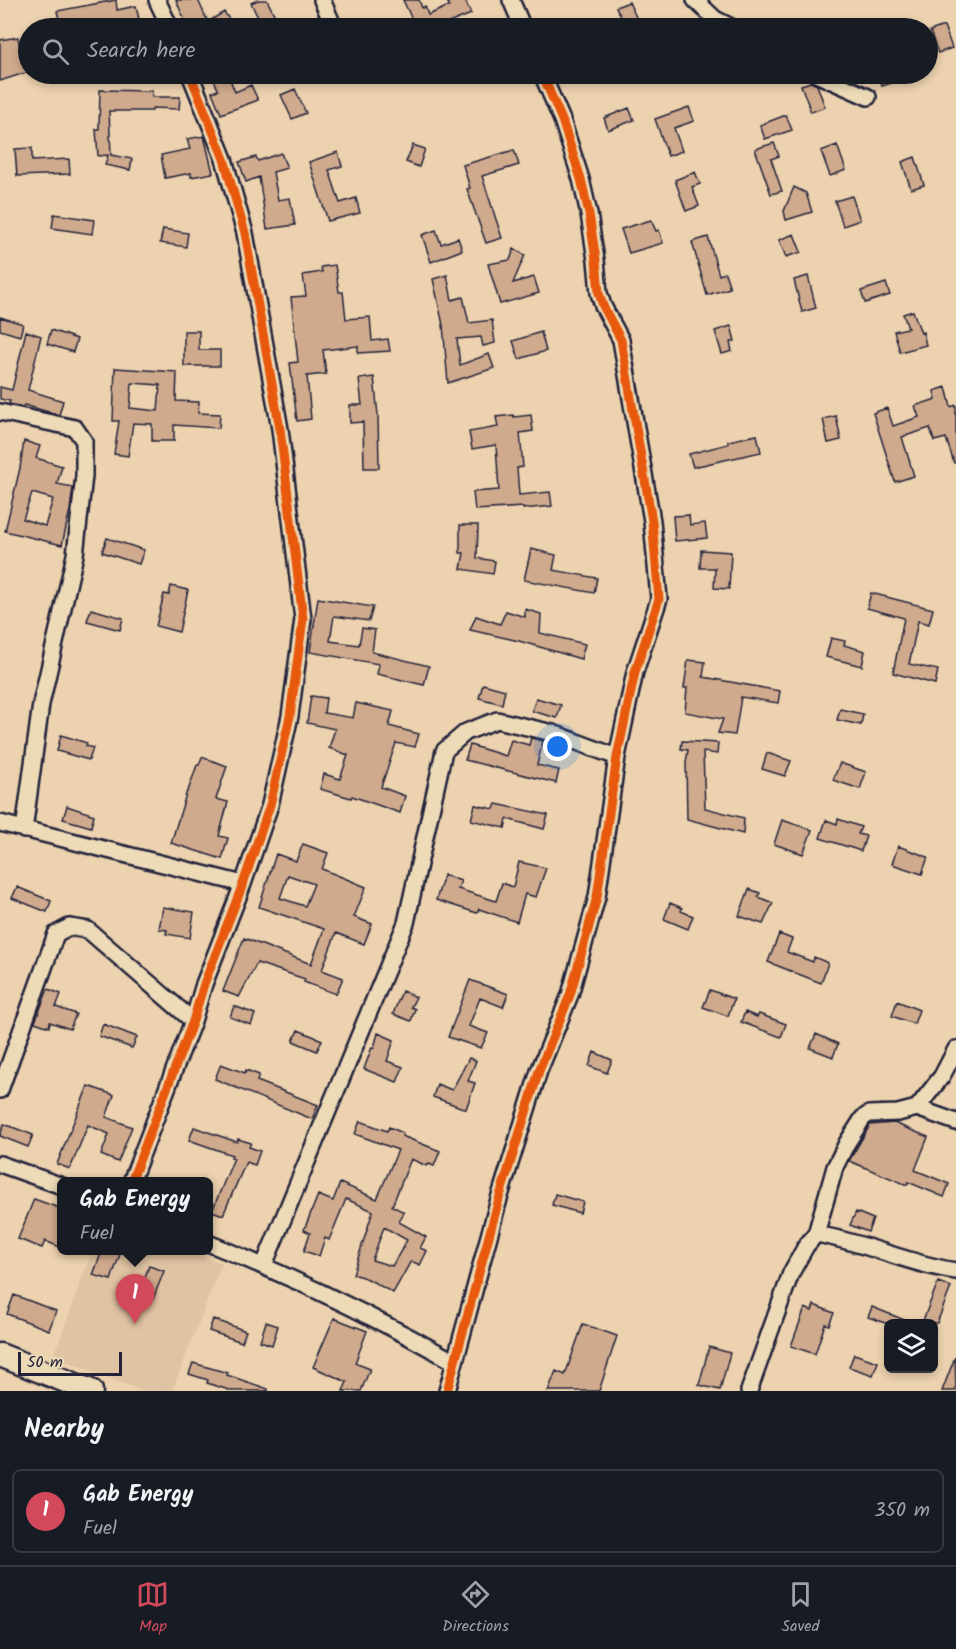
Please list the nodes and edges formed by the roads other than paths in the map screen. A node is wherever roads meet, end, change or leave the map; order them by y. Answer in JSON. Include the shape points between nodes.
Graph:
{"nodes":[{"id":1,"x":157,"y":0,"type":"edge"},
{"id":2,"x":322,"y":0,"type":"edge"},
{"id":3,"x":511,"y":0,"type":"edge"},
{"id":4,"x":695,"y":0,"type":"edge"},
{"id":5,"x":165,"y":18,"type":"edge"},
{"id":6,"x":330,"y":18,"type":"edge"},
{"id":7,"x":519,"y":18,"type":"edge"},
{"id":8,"x":715,"y":18,"type":"edge"},
{"id":9,"x":194,"y":84,"type":"edge"},
{"id":10,"x":546,"y":84,"type":"edge"},
{"id":11,"x":839,"y":84,"type":"edge"},
{"id":12,"x":868,"y":97,"type":"dead end"},
{"id":13,"x":0,"y":412,"type":"edge"},
{"id":14,"x":617,"y":757,"type":"junction"},
{"id":15,"x":0,"y":823,"type":"edge"},
{"id":16,"x":24,"y":830,"type":"junction"},
{"id":17,"x":243,"y":884,"type":"junction"},
{"id":18,"x":193,"y":1021,"type":"junction"},
{"id":19,"x":956,"y":1049,"type":"edge"},
{"id":20,"x":0,"y":1090,"type":"edge"},
{"id":21,"x":917,"y":1108,"type":"junction"},
{"id":22,"x":956,"y":1122,"type":"edge"},
{"id":23,"x":0,"y":1164,"type":"edge"},
{"id":24,"x":133,"y":1177,"type":"edge"},
{"id":25,"x":57,"y":1184,"type":"edge"},
{"id":26,"x":816,"y":1234,"type":"junction"},
{"id":27,"x":213,"y":1245,"type":"edge"},
{"id":28,"x":264,"y":1265,"type":"junction"},
{"id":29,"x":956,"y":1271,"type":"edge"},
{"id":30,"x":0,"y":1355,"type":"edge"},
{"id":31,"x":455,"y":1362,"type":"junction"},
{"id":32,"x":91,"y":1391,"type":"edge"},
{"id":33,"x":447,"y":1391,"type":"edge"},
{"id":34,"x":749,"y":1391,"type":"edge"}],
"edges":[{"from":1,"to":5,"type":"street"},
{"from":2,"to":6,"type":"street"},
{"from":3,"to":7,"type":"street"},
{"from":4,"to":8,"type":"street"},
{"from":9,"to":17,"type":"street","via":[[224,159],[245,233],[280,429],[303,619],[290,716],[270,805]]},
{"from":10,"to":14,"type":"street","via":[[590,214],[599,293],[621,340],[652,521],[659,599],[635,672]]},
{"from":11,"to":12,"type":"street"},
{"from":13,"to":16,"type":"street","via":[[75,428],[84,441],[75,555],[41,704]]},
{"from":14,"to":28,"type":"street","via":[[553,733],[497,720],[466,732],[444,751],[406,923]]},
{"from":14,"to":31,"type":"street","via":[[597,897],[570,995],[539,1071],[499,1199]]},
{"from":15,"to":16,"type":"street"},
{"from":16,"to":17,"type":"street"},
{"from":17,"to":18,"type":"street"},
{"from":18,"to":20,"type":"street","via":[[88,930],[69,927],[56,934]]},
{"from":18,"to":24,"type":"street"},
{"from":19,"to":21,"type":"street","via":[[942,1076]]},
{"from":21,"to":22,"type":"street"},
{"from":21,"to":26,"type":"street","via":[[863,1118],[835,1167]]},
{"from":23,"to":25,"type":"street"},
{"from":26,"to":29,"type":"street"},
{"from":26,"to":34,"type":"street","via":[[791,1273]]},
{"from":27,"to":28,"type":"street"},
{"from":28,"to":31,"type":"street"},
{"from":30,"to":32,"type":"main road"},
{"from":31,"to":33,"type":"street"}]}
